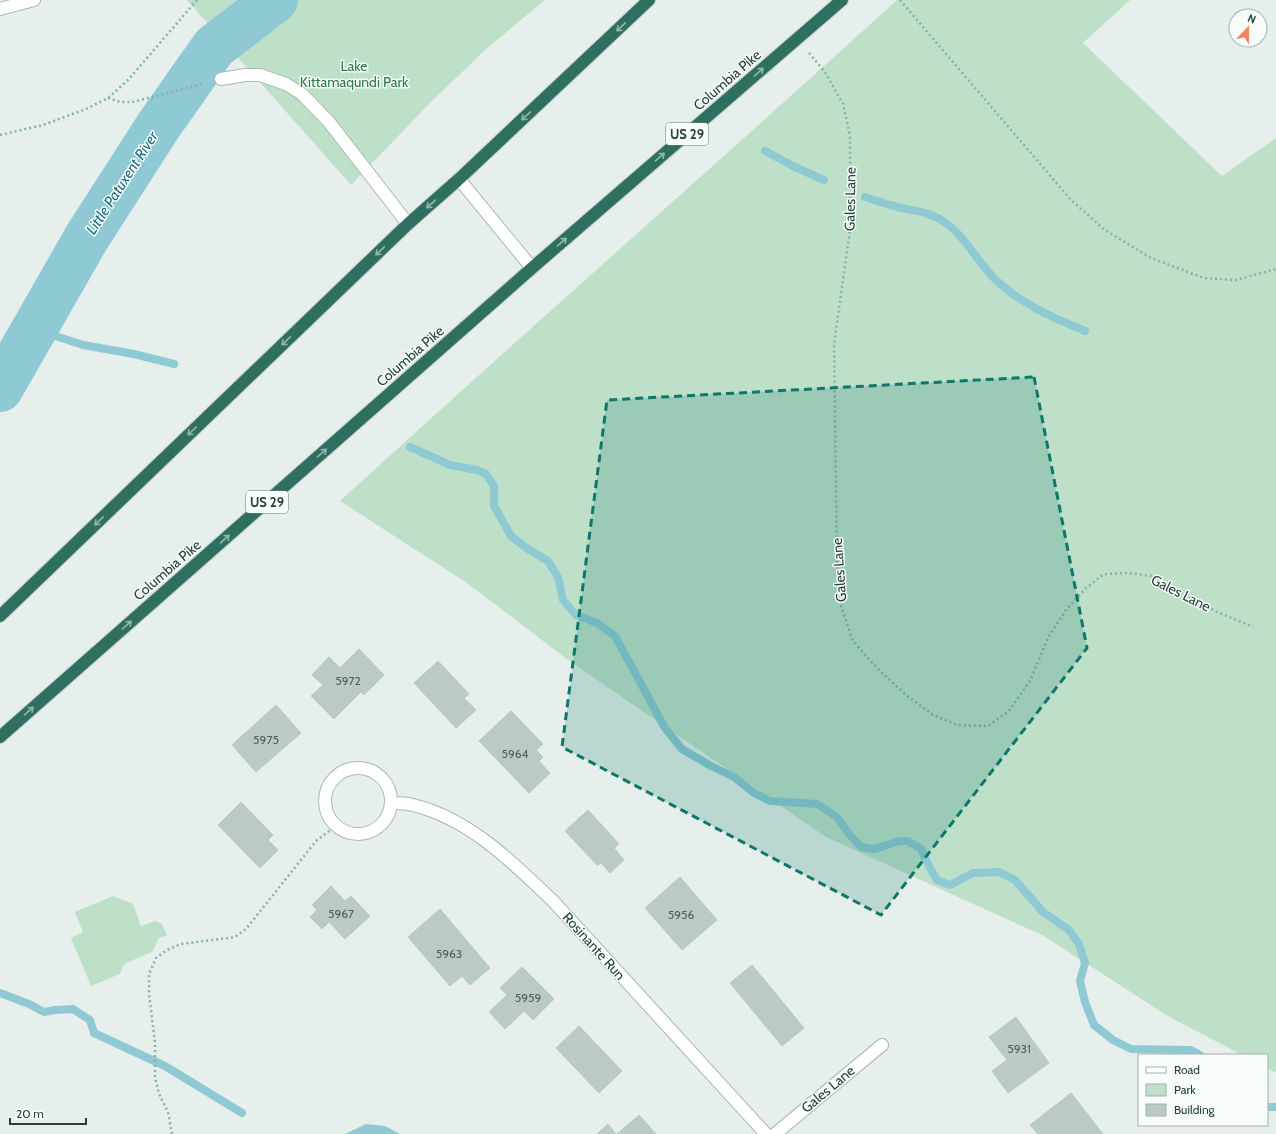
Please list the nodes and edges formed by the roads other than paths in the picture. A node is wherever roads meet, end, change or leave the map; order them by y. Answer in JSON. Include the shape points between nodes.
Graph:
{"nodes":[{"id":1,"x":34,"y":0,"type":"edge"},
{"id":2,"x":650,"y":0,"type":"edge"},
{"id":3,"x":842,"y":0,"type":"edge"},
{"id":4,"x":0,"y":9,"type":"edge"},
{"id":5,"x":221,"y":79,"type":"road end"},
{"id":6,"x":459,"y":179,"type":"junction"},
{"id":7,"x":408,"y":224,"type":"junction"},
{"id":8,"x":532,"y":268,"type":"junction"},
{"id":9,"x":0,"y":616,"type":"edge"},
{"id":10,"x":0,"y":737,"type":"edge"},
{"id":11,"x":391,"y":803,"type":"junction"},
{"id":12,"x":882,"y":1044,"type":"dead end"},
{"id":13,"x":766,"y":1134,"type":"edge"},
{"id":14,"x":775,"y":1134,"type":"edge"}],
"edges":[{"from":1,"to":4,"type":"street"},
{"from":2,"to":6,"type":"highway","one_way":true},
{"from":8,"to":3,"type":"highway","name":"Columbia Pike","number":"US 29","one_way":true},
{"from":5,"to":7,"type":"street","via":[[260,75],[286,84],[302,94],[329,122]]},
{"from":6,"to":7,"type":"highway","one_way":true},
{"from":6,"to":8,"type":"street"},
{"from":7,"to":9,"type":"highway","one_way":true},
{"from":10,"to":8,"type":"highway","name":"Columbia Pike","number":"US 29","one_way":true},
{"from":11,"to":11,"type":"street","via":[[387,786],[380,776],[368,770],[353,768],[333,779],[327,788],[325,801],[328,816],[336,826],[348,833],[364,834],[376,830],[384,822]]},
{"from":11,"to":13,"type":"street","name":"Rosinante Run","via":[[412,805],[438,813],[494,846],[553,901]]},
{"from":12,"to":14,"type":"street","name":"Gales Lane"}]}
